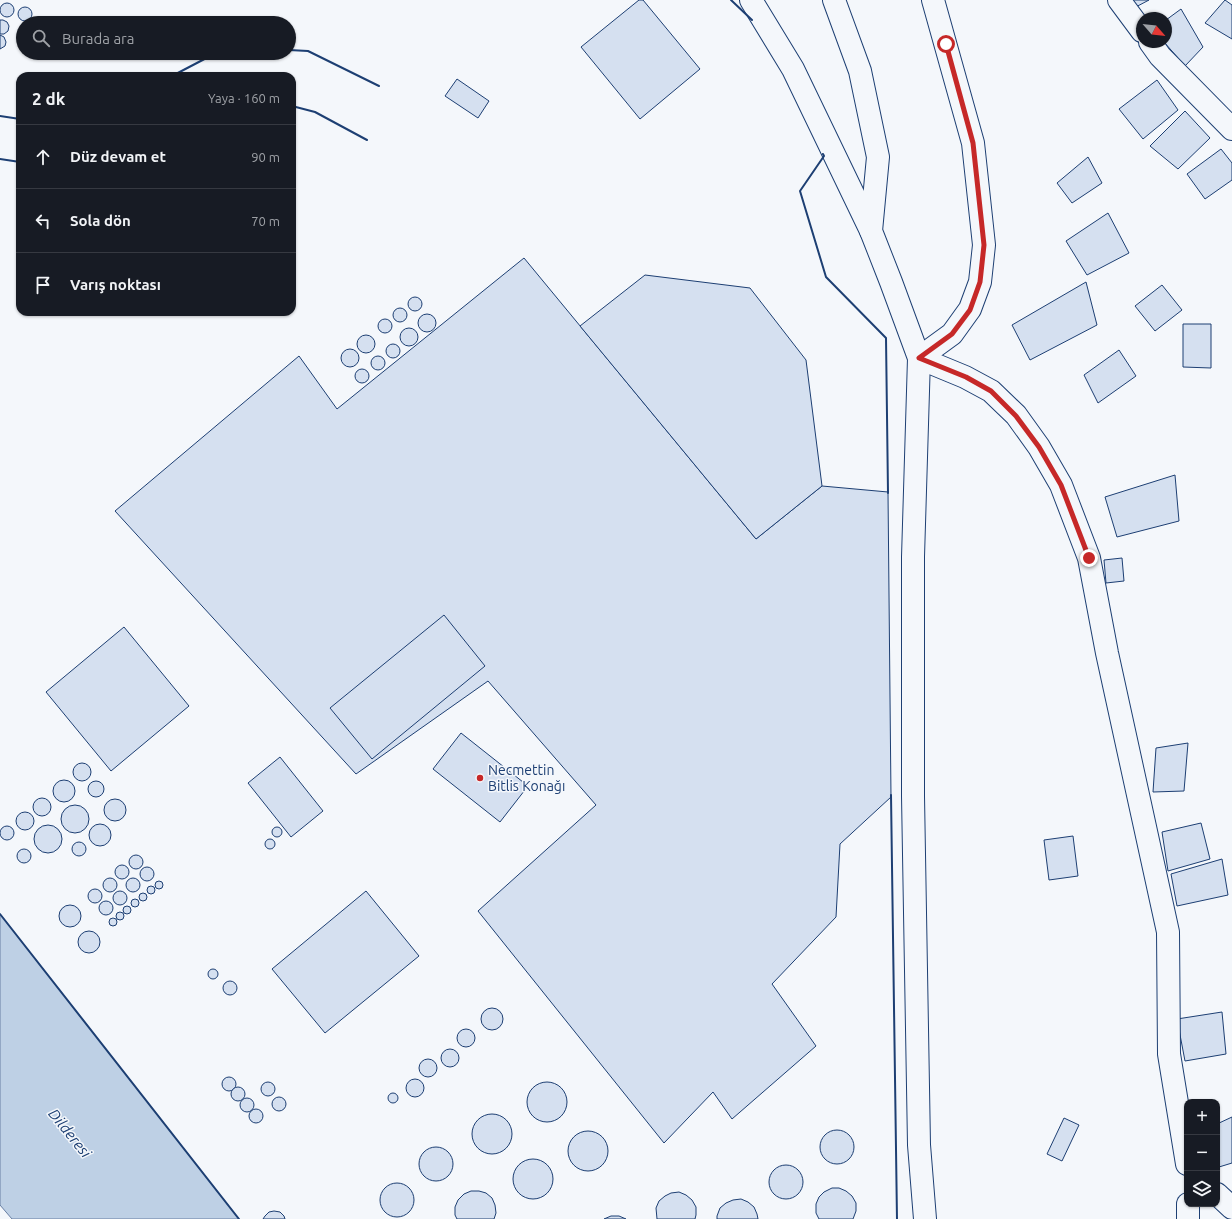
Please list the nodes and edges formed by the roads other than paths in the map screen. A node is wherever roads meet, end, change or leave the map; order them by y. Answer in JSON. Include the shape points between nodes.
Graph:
{"nodes":[{"id":1,"x":751,"y":0,"type":"edge"},
{"id":2,"x":834,"y":0,"type":"edge"},
{"id":3,"x":933,"y":0,"type":"edge"},
{"id":4,"x":1120,"y":0,"type":"edge"},
{"id":5,"x":1136,"y":23,"type":"edge"},
{"id":6,"x":1154,"y":48,"type":"edge"},
{"id":7,"x":1232,"y":129,"type":"edge"},
{"id":8,"x":871,"y":231,"type":"junction"},
{"id":9,"x":919,"y":358,"type":"junction"},
{"id":10,"x":1184,"y":1145,"type":"edge"},
{"id":11,"x":1220,"y":1197,"type":"edge"},
{"id":12,"x":1188,"y":1207,"type":"edge"},
{"id":13,"x":1232,"y":1208,"type":"edge"},
{"id":14,"x":925,"y":1219,"type":"edge"},
{"id":15,"x":1188,"y":1219,"type":"edge"}],
"edges":[{"from":1,"to":8,"type":"street","via":[[793,69]]},
{"from":2,"to":8,"type":"street","via":[[860,71],[878,157]]},
{"from":3,"to":9,"type":"street","via":[[973,143],[984,245],[980,282],[970,310],[952,334]]},
{"from":4,"to":5,"type":"street"},
{"from":6,"to":7,"type":"street"},
{"from":8,"to":9,"type":"street"},
{"from":9,"to":10,"type":"street","via":[[966,377],[991,391],[1016,416],[1039,447],[1061,485],[1089,558],[1107,653],[1168,932],[1170,1054]]},
{"from":9,"to":14,"type":"street","via":[[913,556],[913,796],[919,1145]]},
{"from":11,"to":13,"type":"street"},
{"from":12,"to":15,"type":"street"}]}
